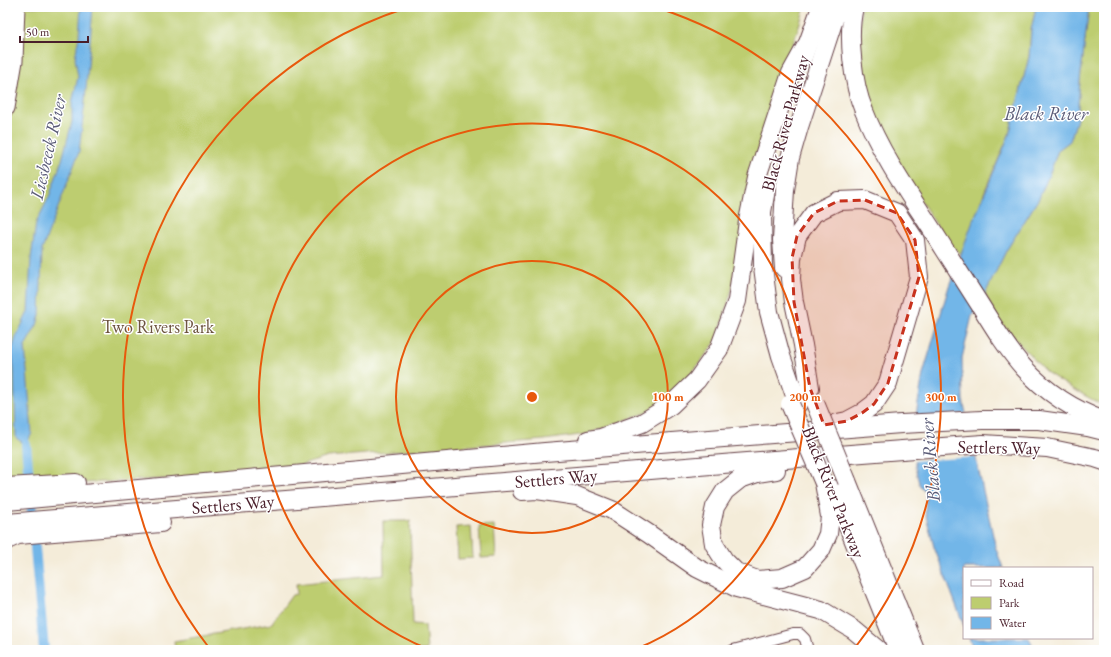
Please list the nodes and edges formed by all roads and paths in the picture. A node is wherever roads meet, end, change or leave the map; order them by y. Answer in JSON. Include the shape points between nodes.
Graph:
{"nodes":[{"id":1,"x":17,"y":7,"type":"edge"},
{"id":2,"x":820,"y":7,"type":"edge"},
{"id":3,"x":838,"y":7,"type":"edge"},
{"id":4,"x":854,"y":7,"type":"edge"},
{"id":5,"x":806,"y":46,"type":"junction"},
{"id":6,"x":7,"y":108,"type":"edge"},
{"id":7,"x":803,"y":400,"type":"junction"},
{"id":8,"x":1104,"y":421,"type":"edge"},
{"id":9,"x":1104,"y":431,"type":"edge"},
{"id":10,"x":787,"y":433,"type":"junction"},
{"id":11,"x":545,"y":452,"type":"junction"},
{"id":12,"x":810,"y":457,"type":"junction"},
{"id":13,"x":1104,"y":461,"type":"edge"},
{"id":14,"x":257,"y":479,"type":"junction"},
{"id":15,"x":834,"y":482,"type":"junction"},
{"id":16,"x":431,"y":488,"type":"junction"},
{"id":17,"x":10,"y":492,"type":"edge"},
{"id":18,"x":234,"y":504,"type":"junction"},
{"id":19,"x":12,"y":533,"type":"edge"},
{"id":20,"x":733,"y":650,"type":"edge"},
{"id":21,"x":808,"y":650,"type":"edge"},
{"id":22,"x":878,"y":650,"type":"edge"},
{"id":23,"x":898,"y":650,"type":"edge"},
{"id":24,"x":915,"y":650,"type":"edge"}],
"edges":[{"from":1,"to":6,"type":"main road","via":[[15,61]]},
{"from":2,"to":5,"type":"highway","name":"Black River Parkway"},
{"from":3,"to":7,"type":"highway","name":"Black River Parkway","via":[[798,127],[785,190],[782,240],[785,289]]},
{"from":4,"to":8,"type":"highway","via":[[851,44],[854,76],[863,110],[882,150],[995,328],[1024,368],[1045,388],[1072,406]]},
{"from":5,"to":7,"type":"highway","name":"Black River Parkway","via":[[771,162],[762,212],[762,267],[770,312],[781,356]]},
{"from":5,"to":11,"type":"highway","via":[[791,73],[758,176],[748,221],[737,301],[719,349],[697,380],[671,405],[642,423],[601,438],[562,444]]},
{"from":7,"to":10,"type":"highway","via":[[803,345],[791,279],[797,236],[814,213],[838,201],[865,200],[897,213],[916,240],[918,277],[888,383],[874,404],[847,421]]},
{"from":7,"to":15,"type":"highway","name":"Black River Parkway"},
{"from":9,"to":10,"type":"highway","name":"Settlers Way","via":[[1039,420],[982,420]]},
{"from":10,"to":11,"type":"highway","name":"Settlers Way"},
{"from":11,"to":14,"type":"highway","name":"Settlers Way"},
{"from":12,"to":13,"type":"highway","name":"Settlers Way","via":[[983,444],[1047,448]]},
{"from":12,"to":15,"type":"highway","via":[[780,469],[740,479],[725,491],[715,507],[711,525],[714,544],[724,560],[736,572],[757,580],[782,578],[805,568],[821,550],[828,534]]},
{"from":12,"to":16,"type":"highway","name":"Settlers Way"},
{"from":14,"to":17,"type":"highway","name":"Settlers Way","via":[[160,488]]},
{"from":14,"to":17,"type":"highway","via":[[160,479],[44,485]]},
{"from":15,"to":23,"type":"highway","name":"Black River Parkway"},
{"from":15,"to":24,"type":"highway","name":"Black River Parkway"},
{"from":16,"to":18,"type":"highway","name":"Settlers Way"},
{"from":16,"to":22,"type":"highway","via":[[499,492],[537,490],[577,496],[612,510],[697,568],[737,588],[821,610],[854,630]]},
{"from":18,"to":19,"type":"highway","name":"Settlers Way","via":[[161,510]]},
{"from":18,"to":19,"type":"highway","via":[[161,523],[48,533]]},
{"from":20,"to":21,"type":"street","via":[[793,634],[800,634],[805,639]]}]}
